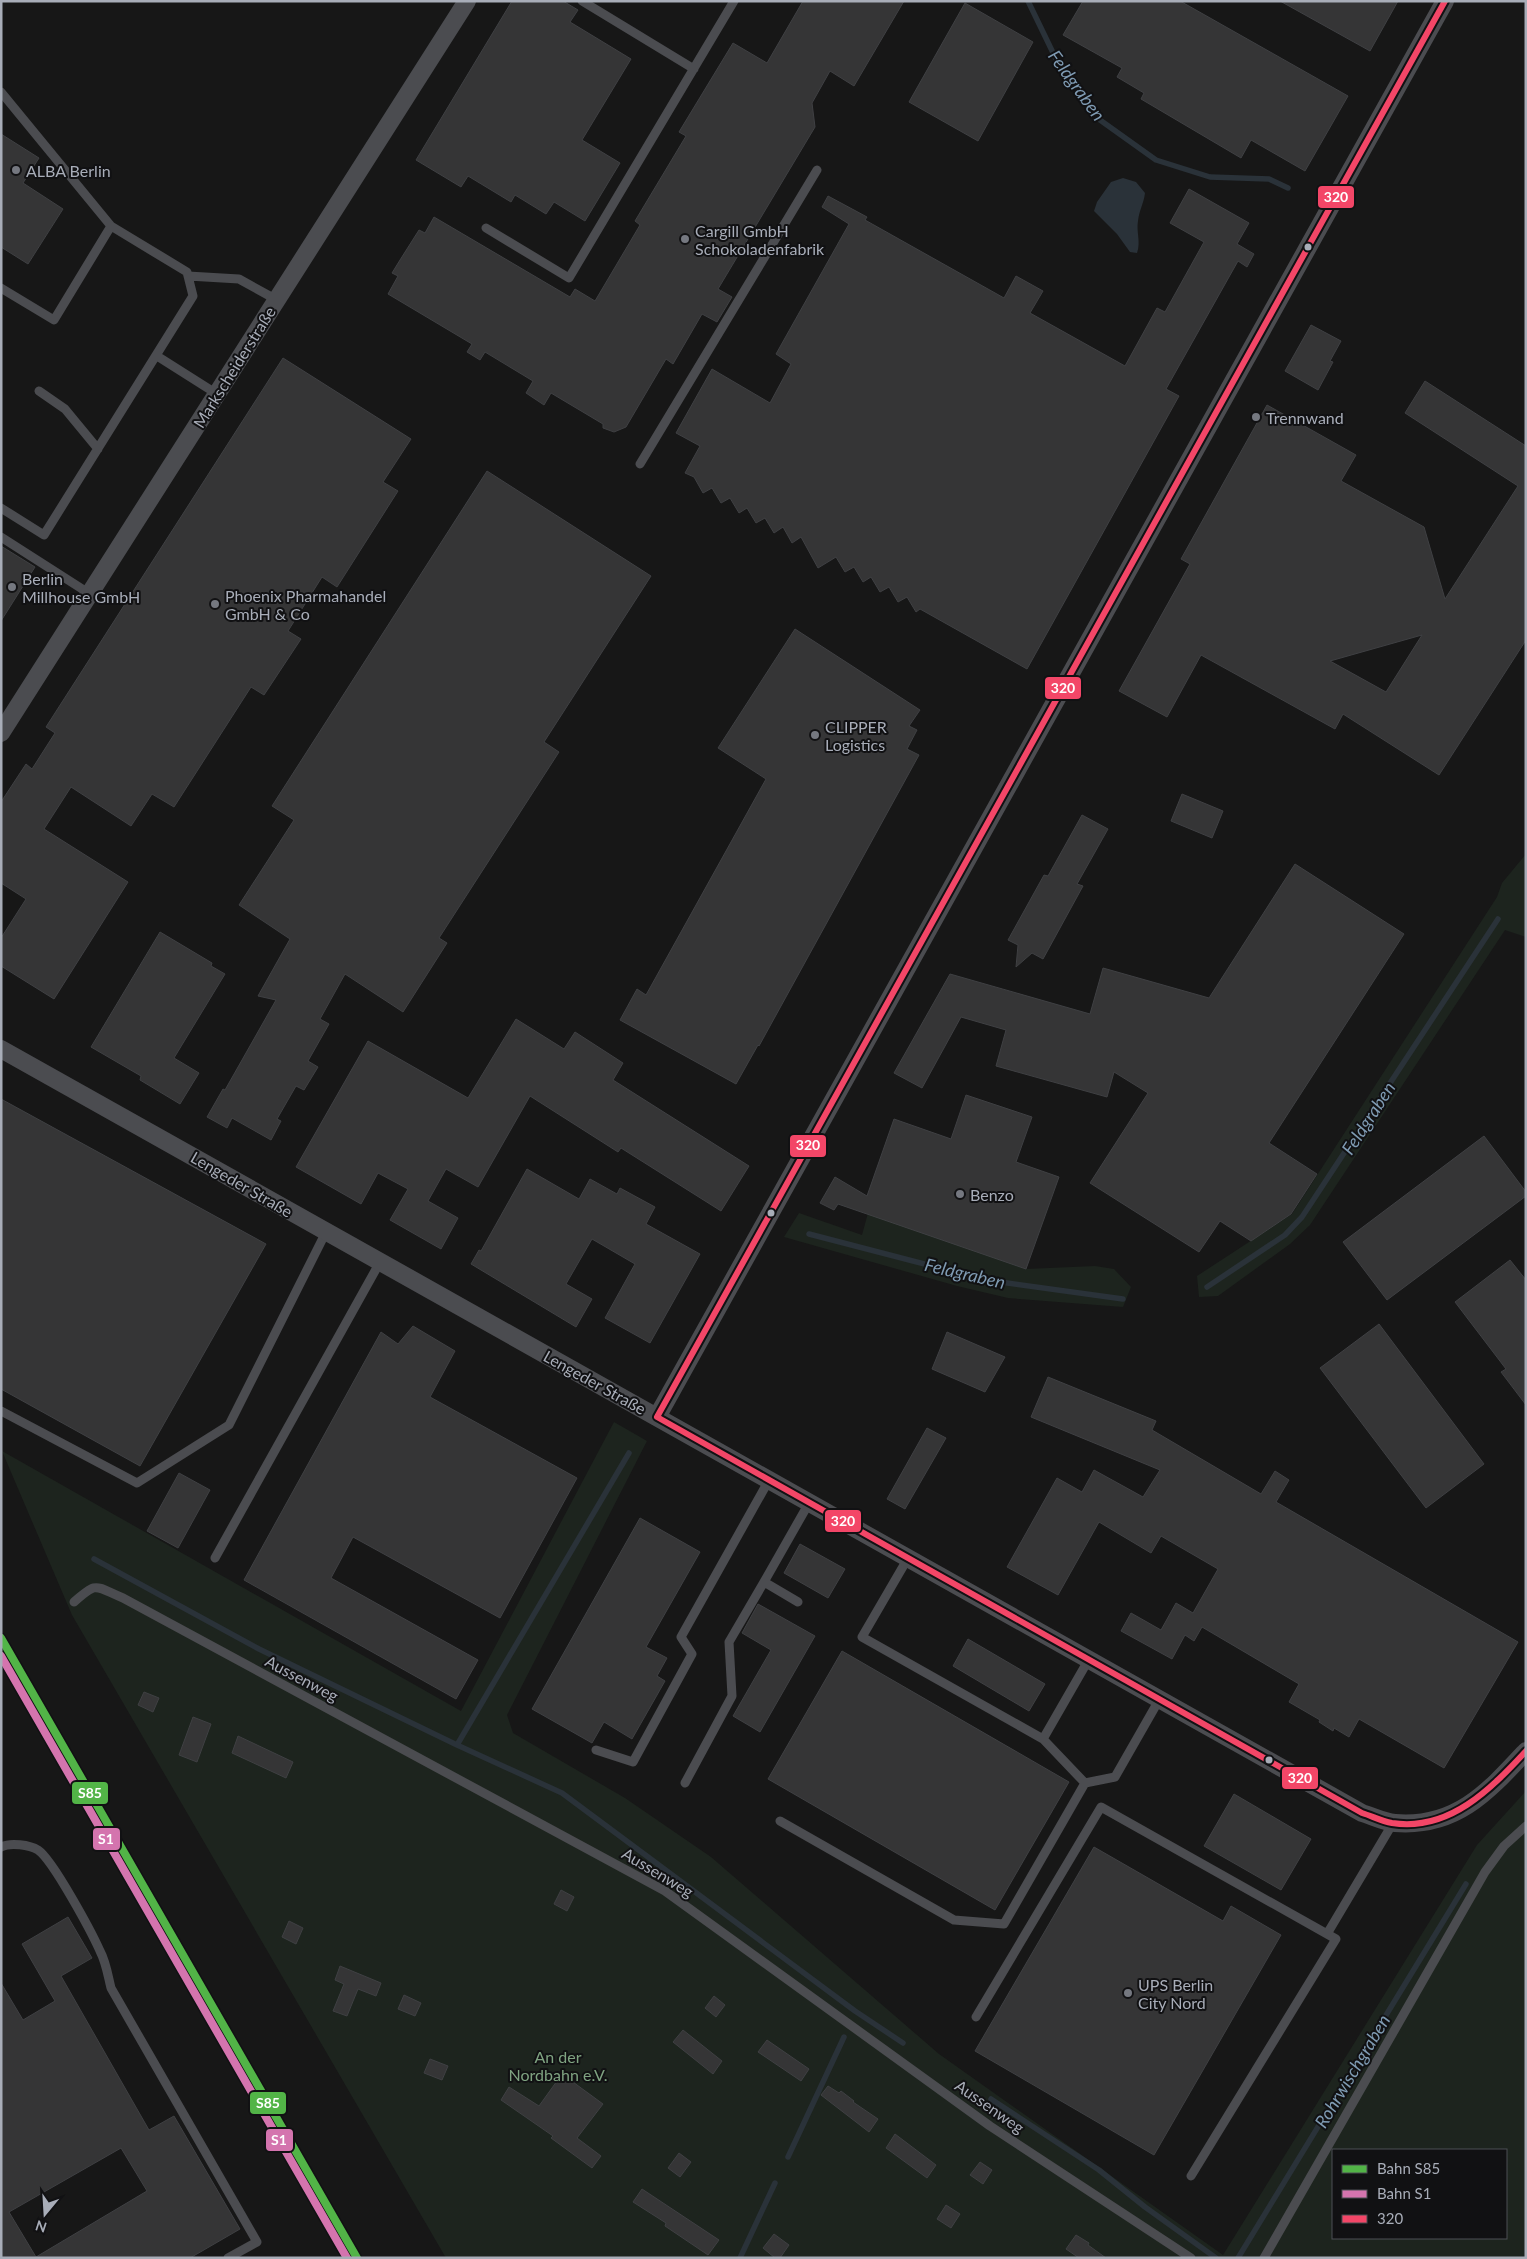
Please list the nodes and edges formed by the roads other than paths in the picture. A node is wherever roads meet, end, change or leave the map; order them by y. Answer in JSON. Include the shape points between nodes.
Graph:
{"nodes":[{"id":1,"x":467,"y":1,"type":"edge"},
{"id":2,"x":582,"y":1,"type":"edge"},
{"id":3,"x":734,"y":1,"type":"edge"},
{"id":4,"x":1445,"y":1,"type":"edge"},
{"id":5,"x":694,"y":70,"type":"junction"},
{"id":6,"x":1,"y":92,"type":"edge"},
{"id":7,"x":817,"y":170,"type":"dead end"},
{"id":8,"x":111,"y":226,"type":"junction"},
{"id":9,"x":486,"y":228,"type":"dead end"},
{"id":10,"x":188,"y":276,"type":"junction"},
{"id":11,"x":1,"y":288,"type":"edge"},
{"id":12,"x":276,"y":300,"type":"junction"},
{"id":13,"x":157,"y":356,"type":"junction"},
{"id":14,"x":39,"y":391,"type":"dead end"},
{"id":15,"x":217,"y":394,"type":"junction"},
{"id":16,"x":98,"y":449,"type":"junction"},
{"id":17,"x":640,"y":464,"type":"dead end"},
{"id":18,"x":1,"y":508,"type":"edge"},
{"id":19,"x":1,"y":537,"type":"edge"},
{"id":20,"x":90,"y":594,"type":"junction"},
{"id":21,"x":2,"y":730,"type":"edge"},
{"id":22,"x":1,"y":1049,"type":"edge"},
{"id":23,"x":326,"y":1232,"type":"junction"},
{"id":24,"x":380,"y":1262,"type":"junction"},
{"id":25,"x":1,"y":1411,"type":"edge"},
{"id":26,"x":657,"y":1417,"type":"junction"},
{"id":27,"x":769,"y":1480,"type":"junction"},
{"id":28,"x":809,"y":1503,"type":"junction"},
{"id":29,"x":215,"y":1558,"type":"dead end"},
{"id":30,"x":908,"y":1558,"type":"junction"},
{"id":31,"x":764,"y":1582,"type":"junction"},
{"id":32,"x":74,"y":1602,"type":"dead end"},
{"id":33,"x":798,"y":1602,"type":"dead end"},
{"id":34,"x":1089,"y":1660,"type":"junction"},
{"id":35,"x":1159,"y":1700,"type":"junction"},
{"id":36,"x":1043,"y":1740,"type":"junction"},
{"id":37,"x":596,"y":1750,"type":"dead end"},
{"id":38,"x":1526,"y":1751,"type":"edge"},
{"id":39,"x":685,"y":1784,"type":"dead end"},
{"id":40,"x":1084,"y":1784,"type":"junction"},
{"id":41,"x":780,"y":1821,"type":"dead end"},
{"id":42,"x":1393,"y":1823,"type":"junction"},
{"id":43,"x":1526,"y":1826,"type":"edge"},
{"id":44,"x":1,"y":1847,"type":"edge"},
{"id":45,"x":1327,"y":1934,"type":"junction"},
{"id":46,"x":976,"y":2017,"type":"dead end"},
{"id":47,"x":1191,"y":2176,"type":"dead end"},
{"id":48,"x":228,"y":2258,"type":"edge"},
{"id":49,"x":1191,"y":2258,"type":"edge"},
{"id":50,"x":1264,"y":2258,"type":"edge"}],
"edges":[{"from":1,"to":12,"type":"street","name":"Markscheiderstraße"},
{"from":2,"to":5,"type":"lane"},
{"from":3,"to":5,"type":"lane"},
{"from":4,"to":26,"type":"street"},
{"from":5,"to":9,"type":"lane","via":[[569,278]]},
{"from":6,"to":8,"type":"lane"},
{"from":7,"to":17,"type":"lane"},
{"from":8,"to":10,"type":"lane","via":[[187,272]]},
{"from":8,"to":11,"type":"lane","via":[[54,320]]},
{"from":10,"to":12,"type":"lane","via":[[239,279]]},
{"from":10,"to":13,"type":"lane","via":[[193,296]]},
{"from":12,"to":15,"type":"street","name":"Markscheiderstraße"},
{"from":13,"to":15,"type":"lane"},
{"from":13,"to":16,"type":"lane"},
{"from":14,"to":16,"type":"lane","via":[[65,409]]},
{"from":15,"to":20,"type":"street","name":"Markscheiderstraße"},
{"from":16,"to":18,"type":"lane","via":[[44,535]]},
{"from":19,"to":20,"type":"lane"},
{"from":20,"to":21,"type":"street","name":"Markscheiderstraße"},
{"from":22,"to":23,"type":"street","name":"Lengeder Straße"},
{"from":23,"to":24,"type":"street","name":"Lengeder Straße"},
{"from":23,"to":25,"type":"lane","via":[[229,1425],[137,1483]]},
{"from":24,"to":26,"type":"street","name":"Lengeder Straße"},
{"from":24,"to":29,"type":"lane"},
{"from":26,"to":27,"type":"street","name":"Lengeder Straße"},
{"from":27,"to":28,"type":"street","name":"Lengeder Straße"},
{"from":27,"to":37,"type":"lane","via":[[681,1637],[692,1654],[633,1762]]},
{"from":28,"to":30,"type":"street","name":"Lengeder Straße"},
{"from":28,"to":31,"type":"lane"},
{"from":30,"to":34,"type":"street","name":"Lengeder Straße"},
{"from":30,"to":36,"type":"lane","via":[[862,1637]]},
{"from":31,"to":33,"type":"lane"},
{"from":31,"to":39,"type":"lane","via":[[729,1642],[732,1696]]},
{"from":32,"to":49,"type":"lane","name":"Aussenweg","via":[[94,1586],[122,1598],[665,1891],[990,2126]]},
{"from":34,"to":35,"type":"street","name":"Lengeder Straße"},
{"from":34,"to":36,"type":"lane"},
{"from":35,"to":40,"type":"lane","via":[[1115,1777]]},
{"from":35,"to":42,"type":"street","name":"Lengeder Straße","via":[[1362,1813]]},
{"from":36,"to":40,"type":"lane"},
{"from":38,"to":42,"type":"street","name":"Lengeder Straße","via":[[1494,1786],[1470,1805],[1422,1823]]},
{"from":40,"to":41,"type":"lane","via":[[1004,1924],[954,1920]]},
{"from":42,"to":45,"type":"lane"},
{"from":43,"to":50,"type":"lane","via":[[1504,1846],[1485,1872]]},
{"from":44,"to":48,"type":"lane","via":[[6,1844],[38,1850],[76,1907],[101,1953],[111,1988],[257,2242]]},
{"from":45,"to":46,"type":"lane","via":[[1101,1807]]},
{"from":45,"to":47,"type":"lane","via":[[1336,1939]]}]}
